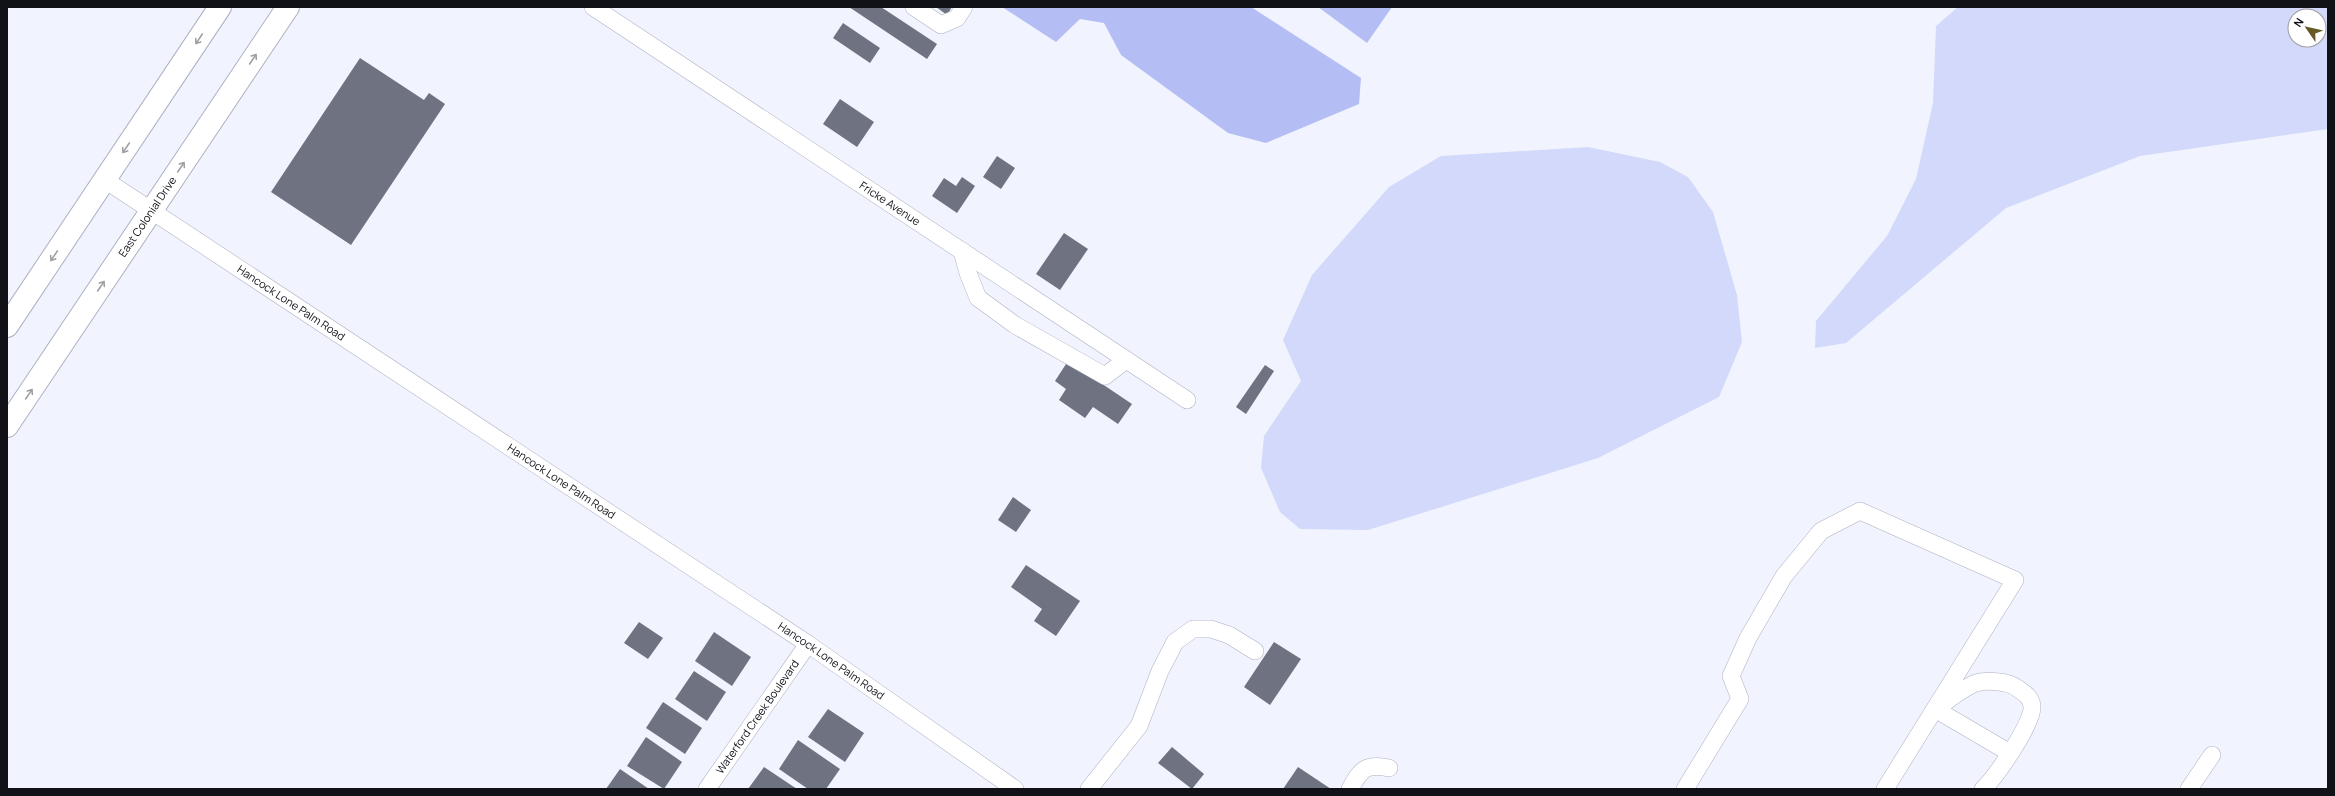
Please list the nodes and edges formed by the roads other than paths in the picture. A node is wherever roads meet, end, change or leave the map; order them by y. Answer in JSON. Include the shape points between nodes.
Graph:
{"nodes":[{"id":1,"x":220,"y":7,"type":"edge"},
{"id":2,"x":288,"y":7,"type":"edge"},
{"id":3,"x":593,"y":7,"type":"edge"},
{"id":4,"x":914,"y":7,"type":"edge"},
{"id":5,"x":964,"y":7,"type":"edge"},
{"id":6,"x":104,"y":180,"type":"junction"},
{"id":7,"x":151,"y":211,"type":"junction"},
{"id":8,"x":962,"y":251,"type":"junction"},
{"id":9,"x":7,"y":326,"type":"edge"},
{"id":10,"x":1126,"y":360,"type":"junction"},
{"id":11,"x":1187,"y":400,"type":"dead end"},
{"id":12,"x":7,"y":426,"type":"edge"},
{"id":13,"x":808,"y":644,"type":"junction"},
{"id":14,"x":1255,"y":650,"type":"dead end"},
{"id":15,"x":1935,"y":709,"type":"junction"},
{"id":16,"x":2010,"y":753,"type":"junction"},
{"id":17,"x":2212,"y":755,"type":"dead end"},
{"id":18,"x":1390,"y":768,"type":"dead end"},
{"id":19,"x":707,"y":789,"type":"edge"},
{"id":20,"x":1015,"y":789,"type":"edge"},
{"id":21,"x":1089,"y":789,"type":"edge"},
{"id":22,"x":1350,"y":789,"type":"edge"},
{"id":23,"x":1685,"y":789,"type":"edge"},
{"id":24,"x":1885,"y":789,"type":"edge"},
{"id":25,"x":1983,"y":789,"type":"edge"},
{"id":26,"x":2189,"y":789,"type":"edge"}],
"edges":[{"from":1,"to":6,"type":"highway","one_way":true},
{"from":7,"to":2,"type":"highway","name":"East Colonial Drive","one_way":true},
{"from":3,"to":8,"type":"street","name":"Fricke Avenue"},
{"from":4,"to":5,"type":"street","via":[[941,25],[957,18]]},
{"from":6,"to":7,"type":"street","name":"Hancock Lone Palm Road"},
{"from":6,"to":9,"type":"highway","one_way":true},
{"from":12,"to":7,"type":"highway","name":"East Colonial Drive","one_way":true},
{"from":7,"to":13,"type":"street","name":"Hancock Lone Palm Road"},
{"from":8,"to":10,"type":"street","name":"Fricke Avenue"},
{"from":8,"to":10,"type":"street","via":[[978,298],[1015,325],[1105,376]]},
{"from":10,"to":11,"type":"street","name":"Fricke Avenue"},
{"from":13,"to":19,"type":"street","name":"Waterford Creek Boulevard"},
{"from":13,"to":20,"type":"street","name":"Hancock Lone Palm Road"},
{"from":14,"to":21,"type":"street","via":[[1229,635],[1211,629],[1193,629],[1175,642],[1160,671],[1139,726]]},
{"from":15,"to":16,"type":"street"},
{"from":15,"to":16,"type":"street","via":[[1976,683],[2014,685],[2028,696],[2032,707],[2027,725]]},
{"from":15,"to":23,"type":"street","via":[[2015,580],[1860,511],[1821,531],[1784,576],[1748,638],[1731,676],[1740,699]]},
{"from":15,"to":24,"type":"street"},
{"from":16,"to":25,"type":"street"},
{"from":17,"to":26,"type":"street"},
{"from":18,"to":22,"type":"street","via":[[1374,765],[1363,770]]}]}
